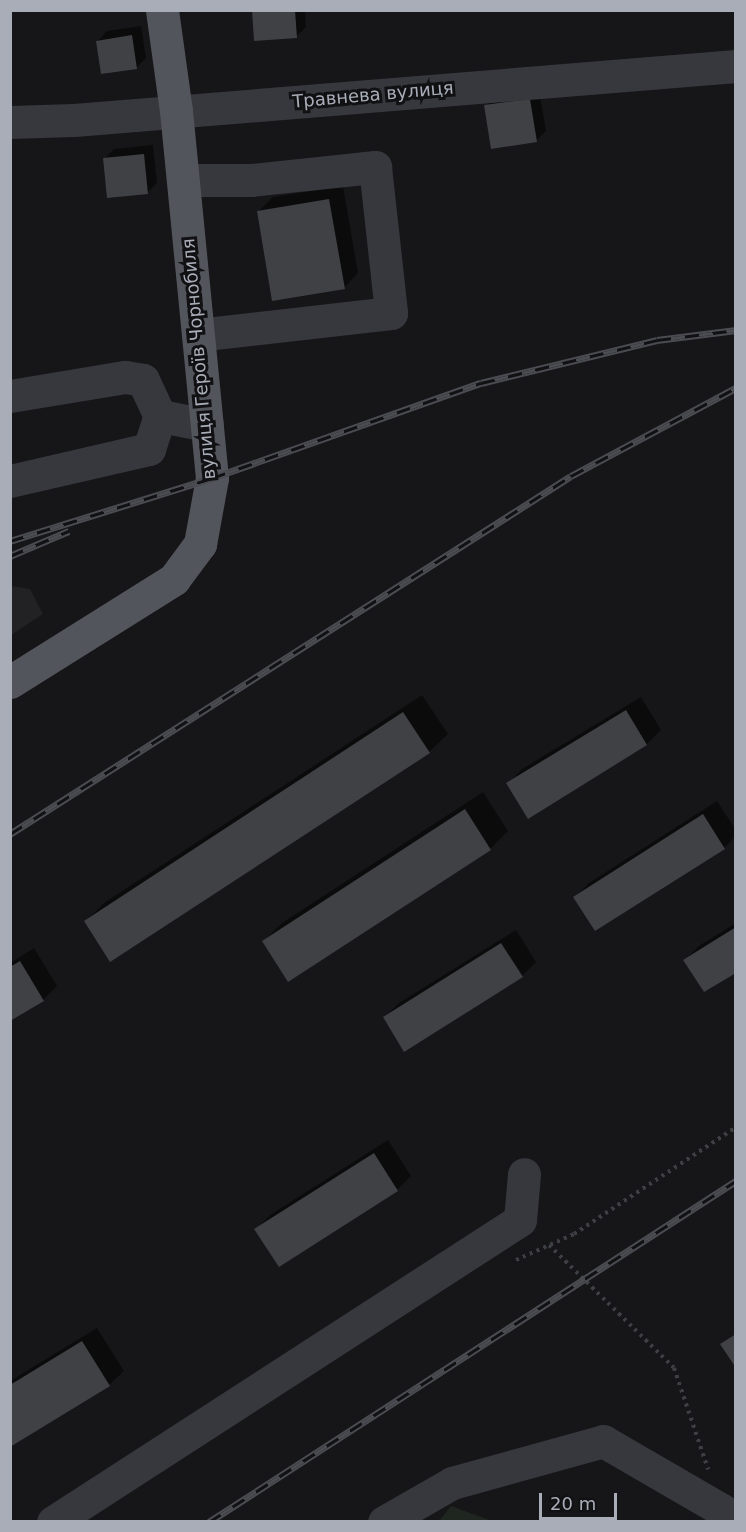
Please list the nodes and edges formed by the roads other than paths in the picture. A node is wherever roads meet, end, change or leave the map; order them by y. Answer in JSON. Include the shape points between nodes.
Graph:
{"nodes":[{"id":1,"x":162,"y":10,"type":"edge"},
{"id":2,"x":735,"y":66,"type":"edge"},
{"id":3,"x":176,"y":111,"type":"junction"},
{"id":4,"x":10,"y":122,"type":"edge"},
{"id":5,"x":183,"y":180,"type":"junction"},
{"id":6,"x":198,"y":335,"type":"junction"},
{"id":7,"x":10,"y":396,"type":"edge"},
{"id":8,"x":160,"y":416,"type":"junction"},
{"id":9,"x":207,"y":425,"type":"junction"},
{"id":10,"x":10,"y":481,"type":"edge"},
{"id":11,"x":10,"y":682,"type":"edge"},
{"id":12,"x":524,"y":1174,"type":"dead end"},
{"id":13,"x":725,"y":1516,"type":"edge"},
{"id":14,"x":53,"y":1521,"type":"edge"},
{"id":15,"x":384,"y":1521,"type":"edge"}],
"edges":[{"from":1,"to":3,"type":"main road","name":"вулиця Героїв Чорнобиля"},
{"from":2,"to":3,"type":"street","name":"Травнева вулиця"},
{"from":3,"to":4,"type":"street","name":"Травнева вулиця"},
{"from":3,"to":5,"type":"main road","name":"вулиця Героїв Чорнобиля"},
{"from":5,"to":6,"type":"main road","name":"вулиця Героїв Чорнобиля"},
{"from":5,"to":6,"type":"street","via":[[251,180],[375,167],[391,312]]},
{"from":6,"to":9,"type":"main road","name":"вулиця Героїв Чорнобиля"},
{"from":7,"to":8,"type":"street","via":[[125,377],[143,380]]},
{"from":8,"to":9,"type":"street"},
{"from":8,"to":10,"type":"street","via":[[149,449]]},
{"from":9,"to":11,"type":"main road","name":"вулиця Героїв Чорнобиля","via":[[212,478],[200,544],[174,579]]},
{"from":12,"to":14,"type":"street","via":[[520,1220]]},
{"from":13,"to":15,"type":"street","via":[[603,1441],[452,1483]]}]}
